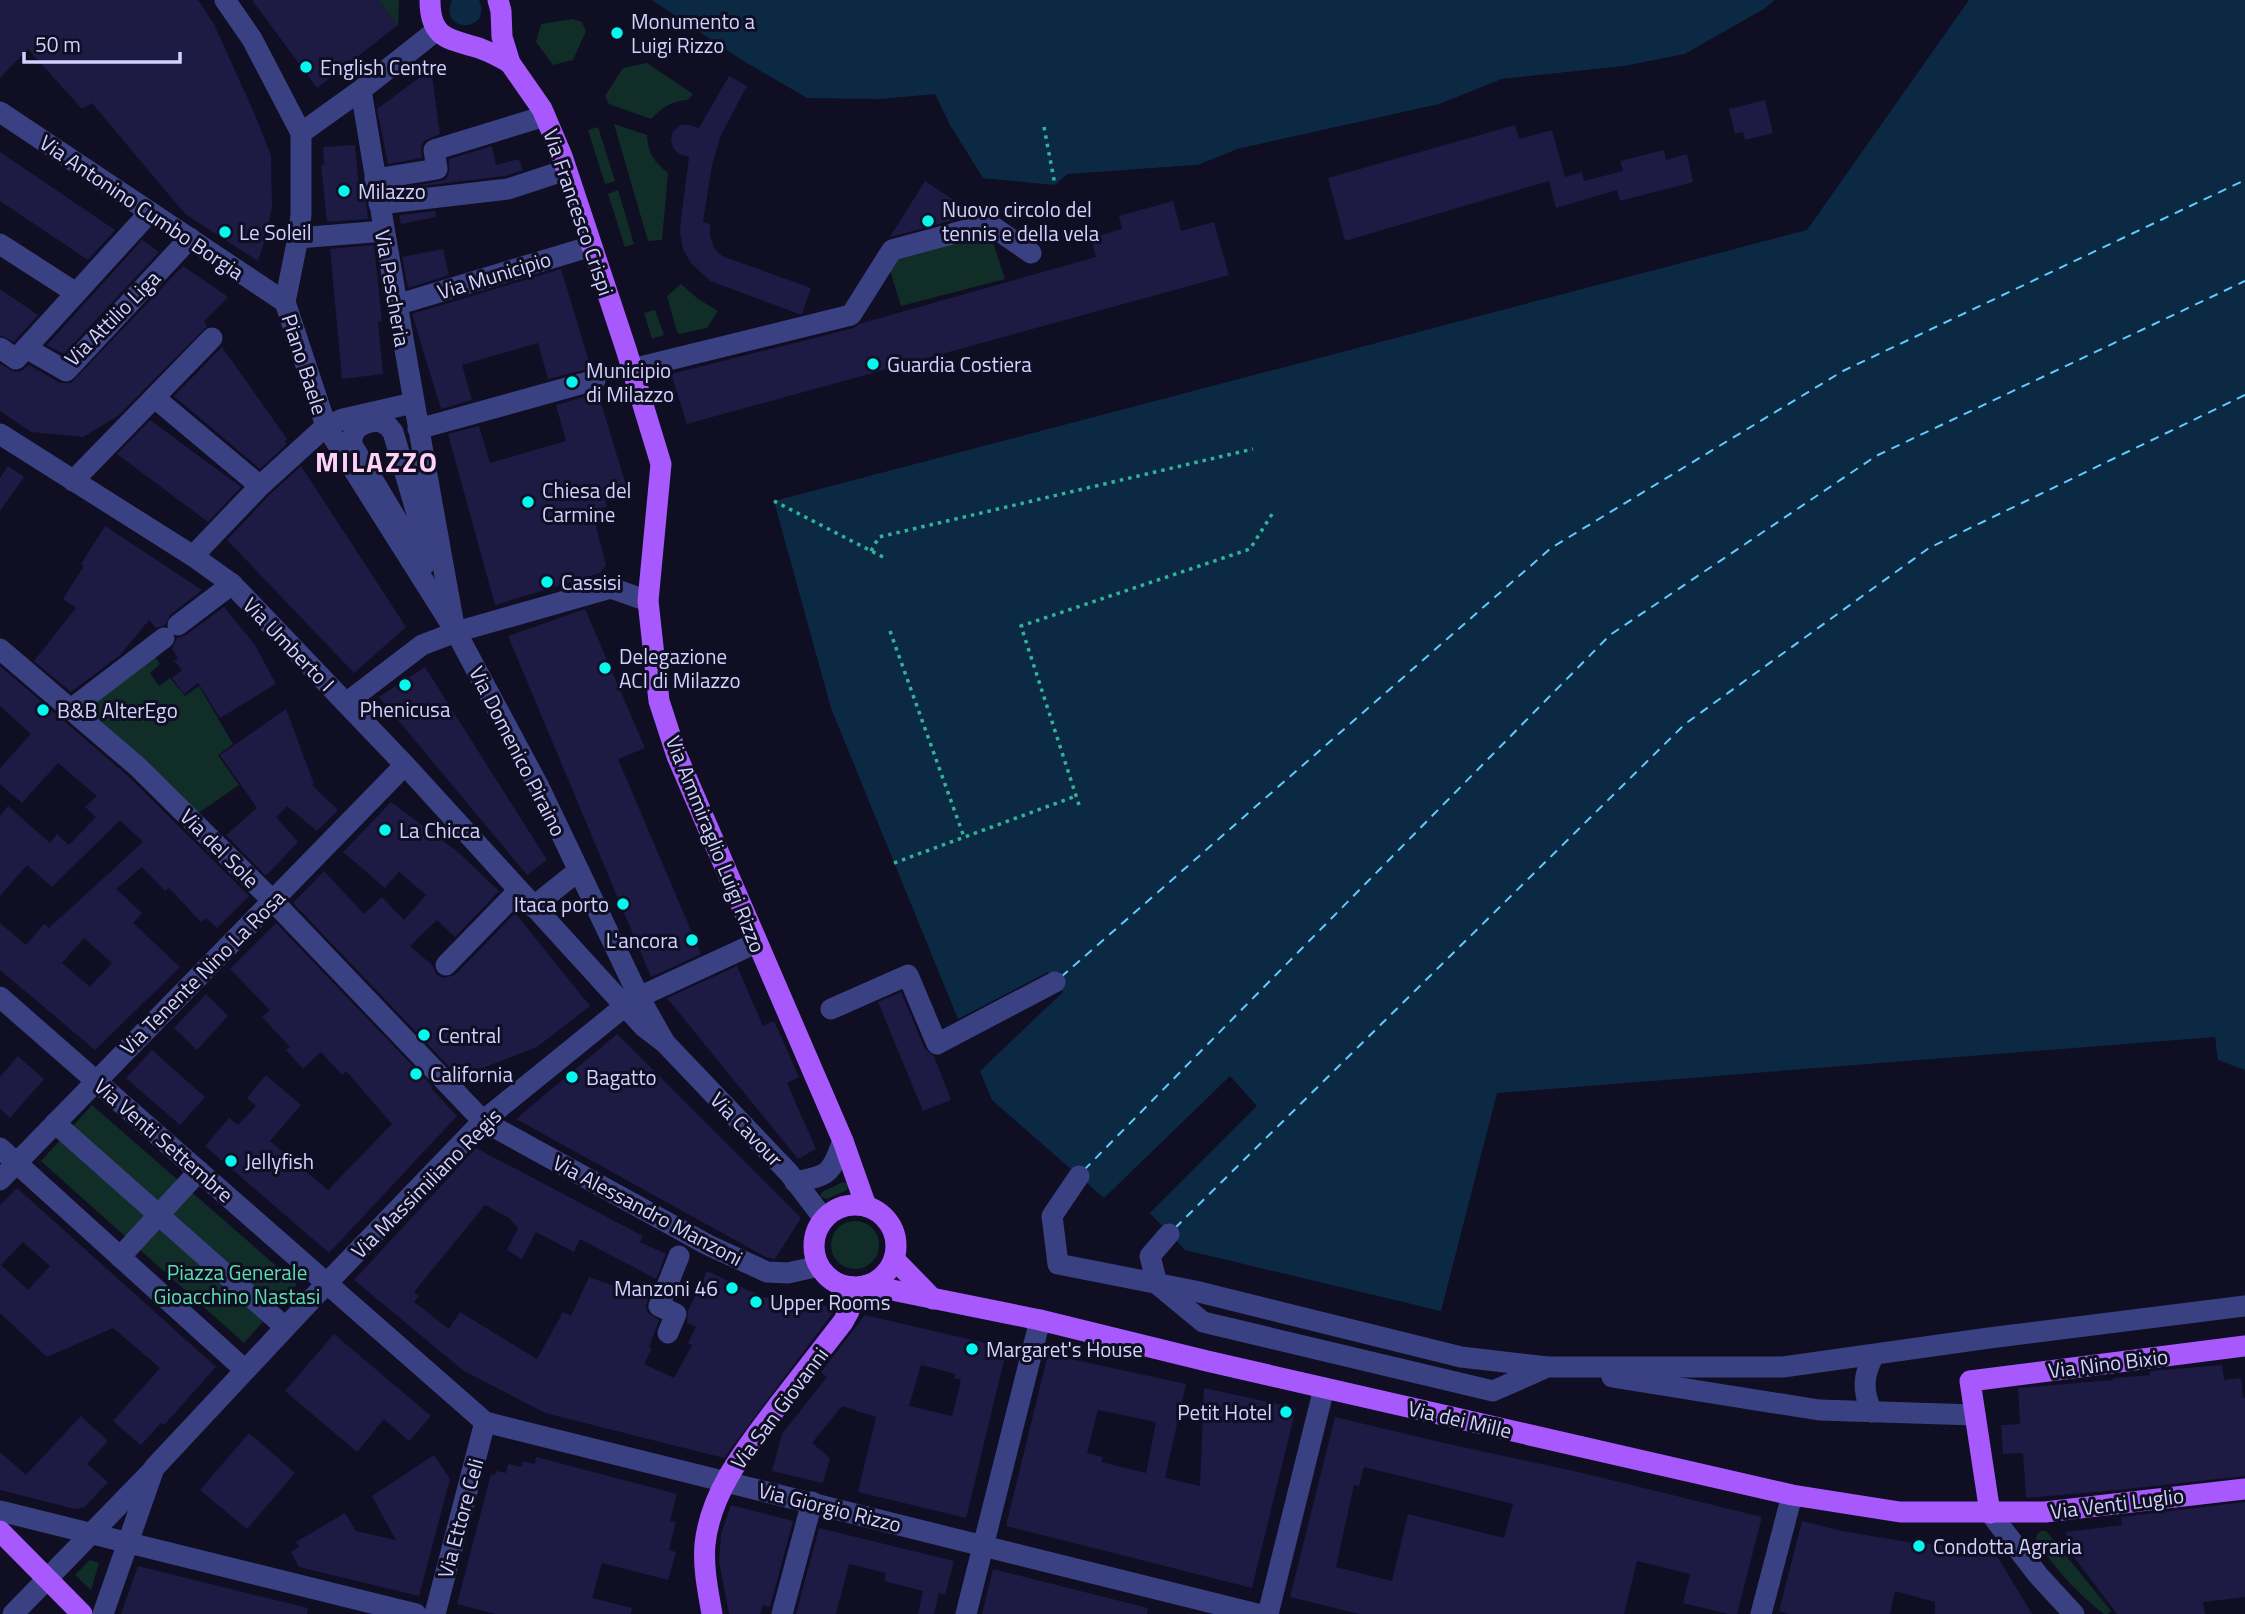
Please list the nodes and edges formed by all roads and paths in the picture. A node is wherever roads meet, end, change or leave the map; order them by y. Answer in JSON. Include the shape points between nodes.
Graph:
{"nodes":[{"id":1,"x":225,"y":0,"type":"edge"},
{"id":2,"x":429,"y":0,"type":"edge"},
{"id":3,"x":498,"y":0,"type":"edge"},
{"id":4,"x":437,"y":30,"type":"junction"},
{"id":5,"x":510,"y":63,"type":"junction"},
{"id":6,"x":360,"y":90,"type":"junction"},
{"id":7,"x":0,"y":111,"type":"edge"},
{"id":8,"x":545,"y":116,"type":"junction"},
{"id":9,"x":1044,"y":127,"type":"dead end"},
{"id":10,"x":301,"y":133,"type":"junction"},
{"id":11,"x":566,"y":170,"type":"junction"},
{"id":12,"x":375,"y":179,"type":"junction"},
{"id":13,"x":1055,"y":185,"type":"dead end"},
{"id":14,"x":379,"y":204,"type":"junction"},
{"id":15,"x":150,"y":212,"type":"junction"},
{"id":16,"x":384,"y":231,"type":"junction"},
{"id":17,"x":190,"y":238,"type":"junction"},
{"id":18,"x":298,"y":238,"type":"junction"},
{"id":19,"x":0,"y":244,"type":"edge"},
{"id":20,"x":592,"y":246,"type":"junction"},
{"id":21,"x":1031,"y":253,"type":"dead end"},
{"id":22,"x":76,"y":293,"type":"junction"},
{"id":23,"x":285,"y":302,"type":"junction"},
{"id":24,"x":396,"y":305,"type":"junction"},
{"id":25,"x":212,"y":338,"type":"dead end"},
{"id":26,"x":14,"y":352,"type":"edge"},
{"id":27,"x":632,"y":369,"type":"junction"},
{"id":28,"x":595,"y":380,"type":"dead end"},
{"id":29,"x":155,"y":398,"type":"junction"},
{"id":30,"x":413,"y":403,"type":"junction"},
{"id":31,"x":326,"y":426,"type":"junction"},
{"id":32,"x":418,"y":429,"type":"junction"},
{"id":33,"x":355,"y":430,"type":"joint"},
{"id":34,"x":1,"y":437,"type":"edge"},
{"id":35,"x":1253,"y":449,"type":"dead end"},
{"id":36,"x":661,"y":464,"type":"joint"},
{"id":37,"x":73,"y":481,"type":"junction"},
{"id":38,"x":260,"y":485,"type":"junction"},
{"id":39,"x":774,"y":501,"type":"dead end"},
{"id":40,"x":1274,"y":511,"type":"dead end"},
{"id":41,"x":872,"y":551,"type":"junction"},
{"id":42,"x":193,"y":556,"type":"junction"},
{"id":43,"x":883,"y":556,"type":"dead end"},
{"id":44,"x":442,"y":558,"type":"junction"},
{"id":45,"x":414,"y":566,"type":"junction"},
{"id":46,"x":232,"y":584,"type":"junction"},
{"id":47,"x":648,"y":601,"type":"junction"},
{"id":48,"x":890,"y":631,"type":"dead end"},
{"id":49,"x":456,"y":632,"type":"junction"},
{"id":50,"x":0,"y":649,"type":"edge"},
{"id":51,"x":346,"y":703,"type":"junction"},
{"id":52,"x":71,"y":709,"type":"junction"},
{"id":53,"x":405,"y":765,"type":"junction"},
{"id":54,"x":1076,"y":796,"type":"junction"},
{"id":55,"x":1079,"y":805,"type":"dead end"},
{"id":56,"x":964,"y":837,"type":"junction"},
{"id":57,"x":894,"y":863,"type":"dead end"},
{"id":58,"x":579,"y":870,"type":"junction"},
{"id":59,"x":518,"y":891,"type":"junction"},
{"id":60,"x":273,"y":901,"type":"junction"},
{"id":61,"x":533,"y":907,"type":"junction"},
{"id":62,"x":756,"y":943,"type":"junction"},
{"id":63,"x":446,"y":965,"type":"dead end"},
{"id":64,"x":1055,"y":982,"type":"dead end"},
{"id":65,"x":0,"y":998,"type":"edge"},
{"id":66,"x":632,"y":1002,"type":"junction"},
{"id":67,"x":831,"y":1009,"type":"dead end"},
{"id":68,"x":96,"y":1080,"type":"junction"},
{"id":69,"x":483,"y":1121,"type":"junction"},
{"id":70,"x":55,"y":1123,"type":"junction"},
{"id":71,"x":843,"y":1141,"type":"junction"},
{"id":72,"x":0,"y":1149,"type":"edge"},
{"id":73,"x":17,"y":1163,"type":"junction"},
{"id":74,"x":199,"y":1171,"type":"junction"},
{"id":75,"x":1079,"y":1176,"type":"dead end"},
{"id":76,"x":0,"y":1180,"type":"edge"},
{"id":77,"x":795,"y":1182,"type":"junction"},
{"id":78,"x":866,"y":1206,"type":"junction"},
{"id":79,"x":159,"y":1215,"type":"junction"},
{"id":80,"x":824,"y":1219,"type":"junction"},
{"id":81,"x":1169,"y":1234,"type":"dead end"},
{"id":82,"x":679,"y":1256,"type":"dead end"},
{"id":83,"x":120,"y":1257,"type":"junction"},
{"id":84,"x":894,"y":1259,"type":"junction"},
{"id":85,"x":819,"y":1266,"type":"junction"},
{"id":86,"x":327,"y":1283,"type":"junction"},
{"id":87,"x":1157,"y":1284,"type":"junction"},
{"id":88,"x":860,"y":1286,"type":"junction"},
{"id":89,"x":933,"y":1298,"type":"junction"},
{"id":90,"x":2245,"y":1307,"type":"edge"},
{"id":91,"x":1040,"y":1320,"type":"junction"},
{"id":92,"x":285,"y":1327,"type":"junction"},
{"id":93,"x":668,"y":1333,"type":"dead end"},
{"id":94,"x":2245,"y":1346,"type":"edge"},
{"id":95,"x":1874,"y":1354,"type":"junction"},
{"id":96,"x":1548,"y":1367,"type":"junction"},
{"id":97,"x":245,"y":1370,"type":"junction"},
{"id":98,"x":1324,"y":1388,"type":"junction"},
{"id":99,"x":1872,"y":1412,"type":"junction"},
{"id":100,"x":1975,"y":1415,"type":"junction"},
{"id":101,"x":485,"y":1422,"type":"junction"},
{"id":102,"x":155,"y":1468,"type":"junction"},
{"id":103,"x":725,"y":1481,"type":"junction"},
{"id":104,"x":2245,"y":1489,"type":"edge"},
{"id":105,"x":1791,"y":1495,"type":"junction"},
{"id":106,"x":812,"y":1503,"type":"junction"},
{"id":107,"x":0,"y":1511,"type":"edge"},
{"id":108,"x":1990,"y":1513,"type":"junction"},
{"id":109,"x":0,"y":1531,"type":"edge"},
{"id":110,"x":91,"y":1533,"type":"junction"},
{"id":111,"x":128,"y":1542,"type":"junction"},
{"id":112,"x":983,"y":1545,"type":"junction"},
{"id":113,"x":47,"y":1578,"type":"junction"},
{"id":114,"x":13,"y":1614,"type":"edge"},
{"id":115,"x":82,"y":1614,"type":"edge"},
{"id":116,"x":103,"y":1614,"type":"edge"},
{"id":117,"x":416,"y":1614,"type":"edge"},
{"id":118,"x":435,"y":1614,"type":"edge"},
{"id":119,"x":712,"y":1614,"type":"edge"},
{"id":120,"x":782,"y":1614,"type":"edge"},
{"id":121,"x":966,"y":1614,"type":"edge"},
{"id":122,"x":1257,"y":1614,"type":"edge"},
{"id":123,"x":1268,"y":1614,"type":"edge"},
{"id":124,"x":1761,"y":1614,"type":"edge"},
{"id":125,"x":2074,"y":1614,"type":"edge"}],
"edges":[{"from":1,"to":10,"type":"street","via":[[252,39]]},
{"from":2,"to":4,"type":"main road"},
{"from":3,"to":5,"type":"main road"},
{"from":4,"to":5,"type":"main road","via":[[449,40]]},
{"from":4,"to":6,"type":"street"},
{"from":5,"to":8,"type":"main road","name":"Via Francesco Crispi"},
{"from":6,"to":10,"type":"street"},
{"from":6,"to":12,"type":"street","name":"Via Pescheria"},
{"from":7,"to":15,"type":"street","name":"Via Antonino Cumbo Borgia"},
{"from":8,"to":11,"type":"main road","name":"Via Francesco Crispi"},
{"from":8,"to":12,"type":"street","via":[[434,150],[437,169]]},
{"from":9,"to":13,"type":"path"},
{"from":10,"to":18,"type":"street"},
{"from":11,"to":14,"type":"street","via":[[508,189]]},
{"from":11,"to":20,"type":"main road","name":"Via Francesco Crispi"},
{"from":12,"to":14,"type":"street","name":"Via Pescheria"},
{"from":14,"to":16,"type":"street","name":"Via Pescheria"},
{"from":15,"to":17,"type":"street","name":"Via Antonino Cumbo Borgia"},
{"from":15,"to":22,"type":"street"},
{"from":16,"to":18,"type":"street"},
{"from":16,"to":24,"type":"street","name":"Via Pescheria"},
{"from":17,"to":23,"type":"street","name":"Via Antonino Cumbo Borgia"},
{"from":17,"to":26,"type":"street","name":"Via Attilio Liga","via":[[66,371]]},
{"from":18,"to":23,"type":"street"},
{"from":19,"to":22,"type":"street"},
{"from":20,"to":24,"type":"street","name":"Via Municipio"},
{"from":20,"to":27,"type":"main road","name":"Via Francesco Crispi"},
{"from":21,"to":27,"type":"street","via":[[989,224],[892,250],[851,315]]},
{"from":22,"to":26,"type":"street","via":[[50,323]]},
{"from":23,"to":31,"type":"street","name":"Piano Baele"},
{"from":24,"to":30,"type":"street","name":"Via Pescheria"},
{"from":25,"to":29,"type":"street"},
{"from":27,"to":36,"type":"main road","name":"Via Francesco Crispi"},
{"from":28,"to":32,"type":"street"},
{"from":29,"to":37,"type":"street"},
{"from":29,"to":38,"type":"street"},
{"from":30,"to":31,"type":"street"},
{"from":30,"to":32,"type":"street","name":"Via Pescheria"},
{"from":31,"to":38,"type":"street"},
{"from":31,"to":45,"type":"street","name":"Piano Baele"},
{"from":32,"to":44,"type":"street","name":"Via Pescheria"},
{"from":33,"to":33,"type":"street","via":[[352,445],[422,562],[429,562],[393,432],[379,421]]},
{"from":34,"to":37,"type":"street","name":"Via Umberto I"},
{"from":35,"to":41,"type":"path","via":[[878,537]]},
{"from":36,"to":47,"type":"main road","name":"Via Ammiraglio Luigi Rizzo"},
{"from":37,"to":42,"type":"street","name":"Via Umberto I"},
{"from":38,"to":42,"type":"street"},
{"from":39,"to":41,"type":"path"},
{"from":40,"to":54,"type":"path","via":[[1250,549],[1021,626]]},
{"from":41,"to":43,"type":"path"},
{"from":42,"to":46,"type":"street","name":"Via Umberto I"},
{"from":44,"to":45,"type":"street","via":[[425,568]]},
{"from":44,"to":49,"type":"street","name":"Via Pescheria"},
{"from":45,"to":49,"type":"street","name":"Piano Baele"},
{"from":46,"to":51,"type":"street","name":"Via Umberto I"},
{"from":46,"to":52,"type":"street"},
{"from":47,"to":49,"type":"street","via":[[611,588]]},
{"from":47,"to":62,"type":"main road","name":"Via Ammiraglio Luigi Rizzo","via":[[659,701],[677,756]]},
{"from":48,"to":56,"type":"path"},
{"from":49,"to":51,"type":"street","via":[[422,645]]},
{"from":49,"to":58,"type":"street","name":"Via Domenico Piraino"},
{"from":50,"to":52,"type":"street","name":"Via del Sole"},
{"from":51,"to":53,"type":"street","name":"Via Umberto I"},
{"from":52,"to":60,"type":"street","name":"Via del Sole"},
{"from":53,"to":59,"type":"street","name":"Via Umberto I"},
{"from":53,"to":60,"type":"street","name":"Via Tenente Nino La Rosa"},
{"from":54,"to":55,"type":"path"},
{"from":54,"to":56,"type":"path"},
{"from":56,"to":57,"type":"path"},
{"from":58,"to":61,"type":"street"},
{"from":58,"to":66,"type":"street","name":"Via Domenico Piraino"},
{"from":59,"to":61,"type":"street","name":"Via Umberto I"},
{"from":59,"to":63,"type":"street"},
{"from":60,"to":68,"type":"street","name":"Via Tenente Nino La Rosa"},
{"from":60,"to":69,"type":"street","name":"Via del Sole"},
{"from":61,"to":66,"type":"street","name":"Via Umberto I"},
{"from":62,"to":66,"type":"street","name":"Via Massimiliano Regis"},
{"from":62,"to":71,"type":"main road","name":"Via Ammiraglio Luigi Rizzo"},
{"from":64,"to":67,"type":"street","via":[[937,1044],[908,975]]},
{"from":65,"to":68,"type":"street","name":"Via Venti Settembre"},
{"from":66,"to":69,"type":"street","name":"Via Massimiliano Regis"},
{"from":66,"to":77,"type":"street","name":"Via Cavour","via":[[644,1027],[665,1043]]},
{"from":68,"to":70,"type":"street","name":"Via Tenente Nino La Rosa"},
{"from":68,"to":74,"type":"street","name":"Via Venti Settembre"},
{"from":69,"to":85,"type":"street","name":"Via Alessandro Manzoni","via":[[708,1245],[767,1272]]},
{"from":69,"to":86,"type":"street","name":"Via Massimiliano Regis"},
{"from":70,"to":73,"type":"street","name":"Via Tenente Nino La Rosa"},
{"from":70,"to":79,"type":"street"},
{"from":71,"to":77,"type":"street","via":[[832,1168]]},
{"from":71,"to":78,"type":"main road","name":"Via Ammiraglio Luigi Rizzo"},
{"from":72,"to":73,"type":"street"},
{"from":73,"to":76,"type":"street","name":"Via Tenente Nino La Rosa"},
{"from":73,"to":83,"type":"street"},
{"from":74,"to":79,"type":"street"},
{"from":74,"to":86,"type":"street","name":"Via Venti Settembre"},
{"from":75,"to":87,"type":"street","via":[[1052,1216],[1058,1264]]},
{"from":77,"to":80,"type":"street","name":"Via Cavour"},
{"from":78,"to":80,"type":"main road","via":[[843,1206]]},
{"from":78,"to":84,"type":"main road","via":[[882,1214],[892,1228]]},
{"from":79,"to":83,"type":"street"},
{"from":79,"to":92,"type":"street"},
{"from":80,"to":85,"type":"main road","via":[[814,1247]]},
{"from":81,"to":87,"type":"street","via":[[1150,1256]]},
{"from":82,"to":93,"type":"street","name":"Via Alessandro Manzoni","via":[[659,1306],[677,1314]]},
{"from":83,"to":97,"type":"street"},
{"from":84,"to":88,"type":"main road","via":[[879,1280]]},
{"from":84,"to":89,"type":"main road"},
{"from":85,"to":88,"type":"main road","name":"Via dei Mille","via":[[833,1281]]},
{"from":86,"to":92,"type":"street","name":"Via Massimiliano Regis"},
{"from":86,"to":101,"type":"street","name":"Via Giorgio Rizzo"},
{"from":87,"to":96,"type":"street","via":[[1461,1357]]},
{"from":87,"to":96,"type":"street","via":[[1203,1322],[1454,1383],[1493,1391]]},
{"from":88,"to":89,"type":"main road","name":"Via dei Mille"},
{"from":88,"to":103,"type":"main road","name":"Via San Giovanni","via":[[843,1322],[742,1452]]},
{"from":89,"to":91,"type":"main road","name":"Via dei Mille"},
{"from":90,"to":95,"type":"street"},
{"from":91,"to":98,"type":"main road","name":"Via dei Mille"},
{"from":91,"to":112,"type":"street"},
{"from":92,"to":97,"type":"street","name":"Via Massimiliano Regis"},
{"from":94,"to":100,"type":"main road","name":"Via Nino Bixio","via":[[1970,1381]]},
{"from":95,"to":96,"type":"street","via":[[1783,1367]]},
{"from":95,"to":99,"type":"street","via":[[1866,1369],[1865,1397]]},
{"from":96,"to":99,"type":"street","via":[[1819,1410]]},
{"from":97,"to":102,"type":"street","name":"Via Massimiliano Regis"},
{"from":98,"to":105,"type":"main road","name":"Via dei Mille"},
{"from":98,"to":123,"type":"street"},
{"from":99,"to":100,"type":"street"},
{"from":100,"to":108,"type":"main road"},
{"from":101,"to":103,"type":"street","name":"Via Giorgio Rizzo"},
{"from":101,"to":118,"type":"street","name":"Via Ettore Celi"},
{"from":102,"to":110,"type":"street","name":"Via Massimiliano Regis"},
{"from":102,"to":111,"type":"street","name":"Via Massimiliano Regis"},
{"from":103,"to":106,"type":"street","name":"Via Giorgio Rizzo"},
{"from":103,"to":119,"type":"main road","name":"Via San Giovanni","via":[[705,1545]]},
{"from":104,"to":108,"type":"main road","name":"Via Venti Luglio","via":[[2045,1512]]},
{"from":105,"to":108,"type":"main road","name":"Via dei Mille","via":[[1900,1512]]},
{"from":105,"to":124,"type":"street"},
{"from":106,"to":112,"type":"street","name":"Via Giorgio Rizzo"},
{"from":106,"to":120,"type":"street"},
{"from":107,"to":110,"type":"street"},
{"from":108,"to":125,"type":"street"},
{"from":109,"to":113,"type":"main road"},
{"from":110,"to":111,"type":"street"},
{"from":110,"to":113,"type":"street","name":"Via Massimiliano Regis"},
{"from":111,"to":116,"type":"street","name":"Via Massimiliano Regis"},
{"from":111,"to":117,"type":"street"},
{"from":112,"to":121,"type":"street"},
{"from":112,"to":122,"type":"street","name":"Via Giorgio Rizzo"},
{"from":113,"to":114,"type":"street","name":"Via Massimiliano Regis"},
{"from":113,"to":115,"type":"main road"}]}
